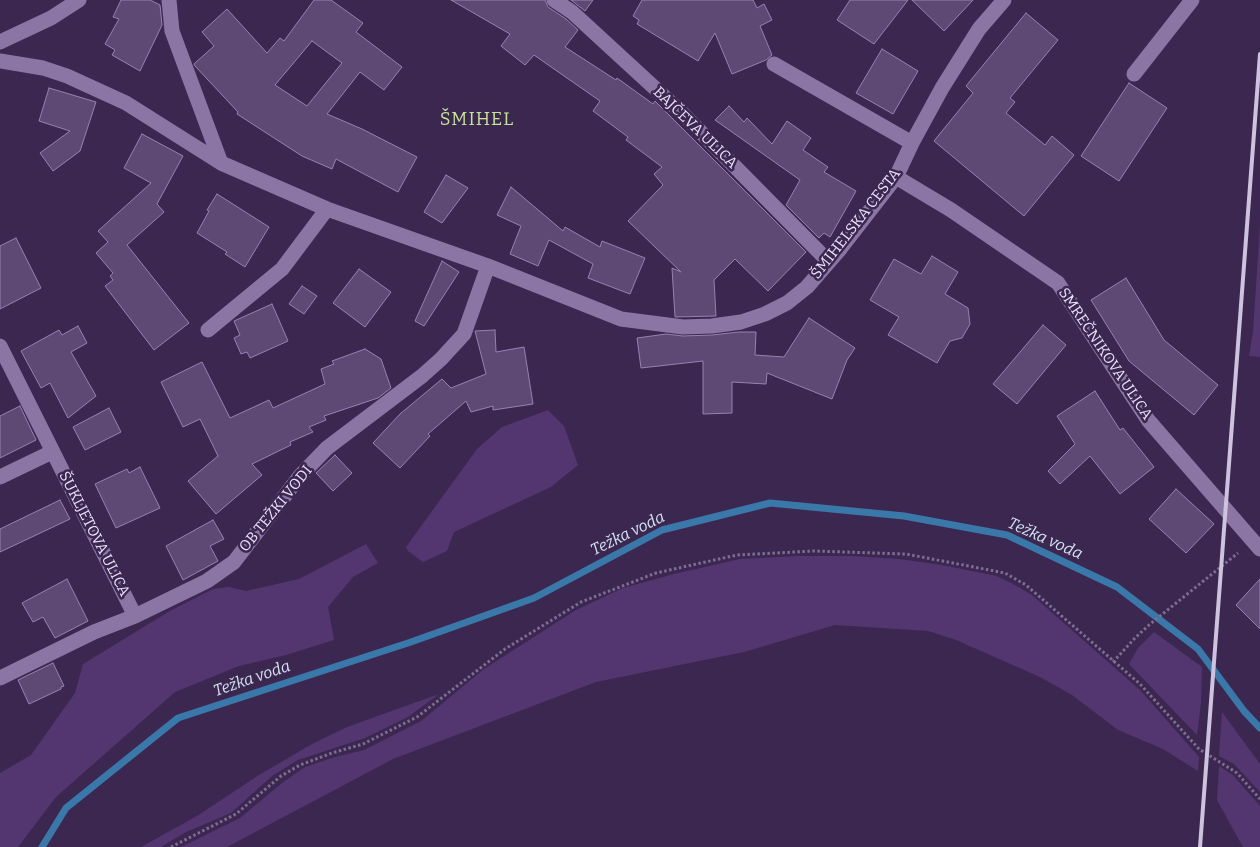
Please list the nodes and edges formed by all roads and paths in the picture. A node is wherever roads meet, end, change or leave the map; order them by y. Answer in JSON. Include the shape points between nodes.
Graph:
{"nodes":[{"id":1,"x":79,"y":0,"type":"edge"},
{"id":2,"x":169,"y":0,"type":"edge"},
{"id":3,"x":554,"y":0,"type":"edge"},
{"id":4,"x":1004,"y":0,"type":"edge"},
{"id":5,"x":1192,"y":0,"type":"edge"},
{"id":6,"x":0,"y":42,"type":"edge"},
{"id":7,"x":0,"y":61,"type":"edge"},
{"id":8,"x":774,"y":64,"type":"dead end"},
{"id":9,"x":1134,"y":74,"type":"dead end"},
{"id":10,"x":912,"y":143,"type":"junction"},
{"id":11,"x":221,"y":163,"type":"junction"},
{"id":12,"x":896,"y":178,"type":"junction"},
{"id":13,"x":327,"y":209,"type":"junction"},
{"id":14,"x":829,"y":262,"type":"junction"},
{"id":15,"x":488,"y":266,"type":"junction"},
{"id":16,"x":208,"y":330,"type":"dead end"},
{"id":17,"x":0,"y":346,"type":"edge"},
{"id":18,"x":52,"y":452,"type":"junction"},
{"id":19,"x":0,"y":477,"type":"edge"},
{"id":20,"x":1256,"y":545,"type":"edge"},
{"id":21,"x":135,"y":616,"type":"junction"},
{"id":22,"x":1113,"y":662,"type":"junction"},
{"id":23,"x":0,"y":678,"type":"edge"},
{"id":24,"x":1260,"y":798,"type":"edge"},
{"id":25,"x":171,"y":847,"type":"edge"}],
"edges":[{"from":1,"to":6,"type":"street"},
{"from":2,"to":11,"type":"street","via":[[172,31]]},
{"from":3,"to":14,"type":"street","name":"BAJČEVA ULICA","via":[[572,12],[683,114]]},
{"from":4,"to":10,"type":"street","name":"ŠMIHELSKA CESTA","via":[[979,29]]},
{"from":5,"to":9,"type":"street"},
{"from":7,"to":11,"type":"street","name":"ŠMIHELSKA CESTA","via":[[66,76],[126,103]]},
{"from":8,"to":10,"type":"street"},
{"from":10,"to":12,"type":"street","name":"ŠMIHELSKA CESTA"},
{"from":11,"to":13,"type":"street","name":"ŠMIHELSKA CESTA"},
{"from":12,"to":14,"type":"street","name":"ŠMIHELSKA CESTA"},
{"from":12,"to":20,"type":"street","name":"SMREČNIKOVA ULICA","via":[[951,210],[1058,283],[1148,420]]},
{"from":13,"to":15,"type":"street","name":"ŠMIHELSKA CESTA"},
{"from":13,"to":16,"type":"street","via":[[282,269]]},
{"from":14,"to":15,"type":"street","name":"ŠMIHELSKA CESTA","via":[[807,287],[787,303],[765,314],[741,322],[683,327],[622,319]]},
{"from":15,"to":21,"type":"street","name":"OB TEŽKI VODI","via":[[464,334],[441,359],[327,448],[300,476],[234,562],[207,582]]},
{"from":17,"to":18,"type":"street","name":"ŠUKLJETOVA ULICA"},
{"from":18,"to":19,"type":"street"},
{"from":18,"to":21,"type":"street","name":"ŠUKLJETOVA ULICA"},
{"from":20,"to":22,"type":"path","via":[[1149,625]]},
{"from":21,"to":23,"type":"street","name":"OB TEŽKI VODI","via":[[94,632]]},
{"from":22,"to":24,"type":"path","via":[[1140,684],[1199,749],[1237,773]]},
{"from":22,"to":25,"type":"path","via":[[1026,585],[1005,573],[906,554],[814,551],[737,555],[656,574],[581,602],[505,649],[417,717],[363,744],[300,765],[281,776],[236,814]]}]}
